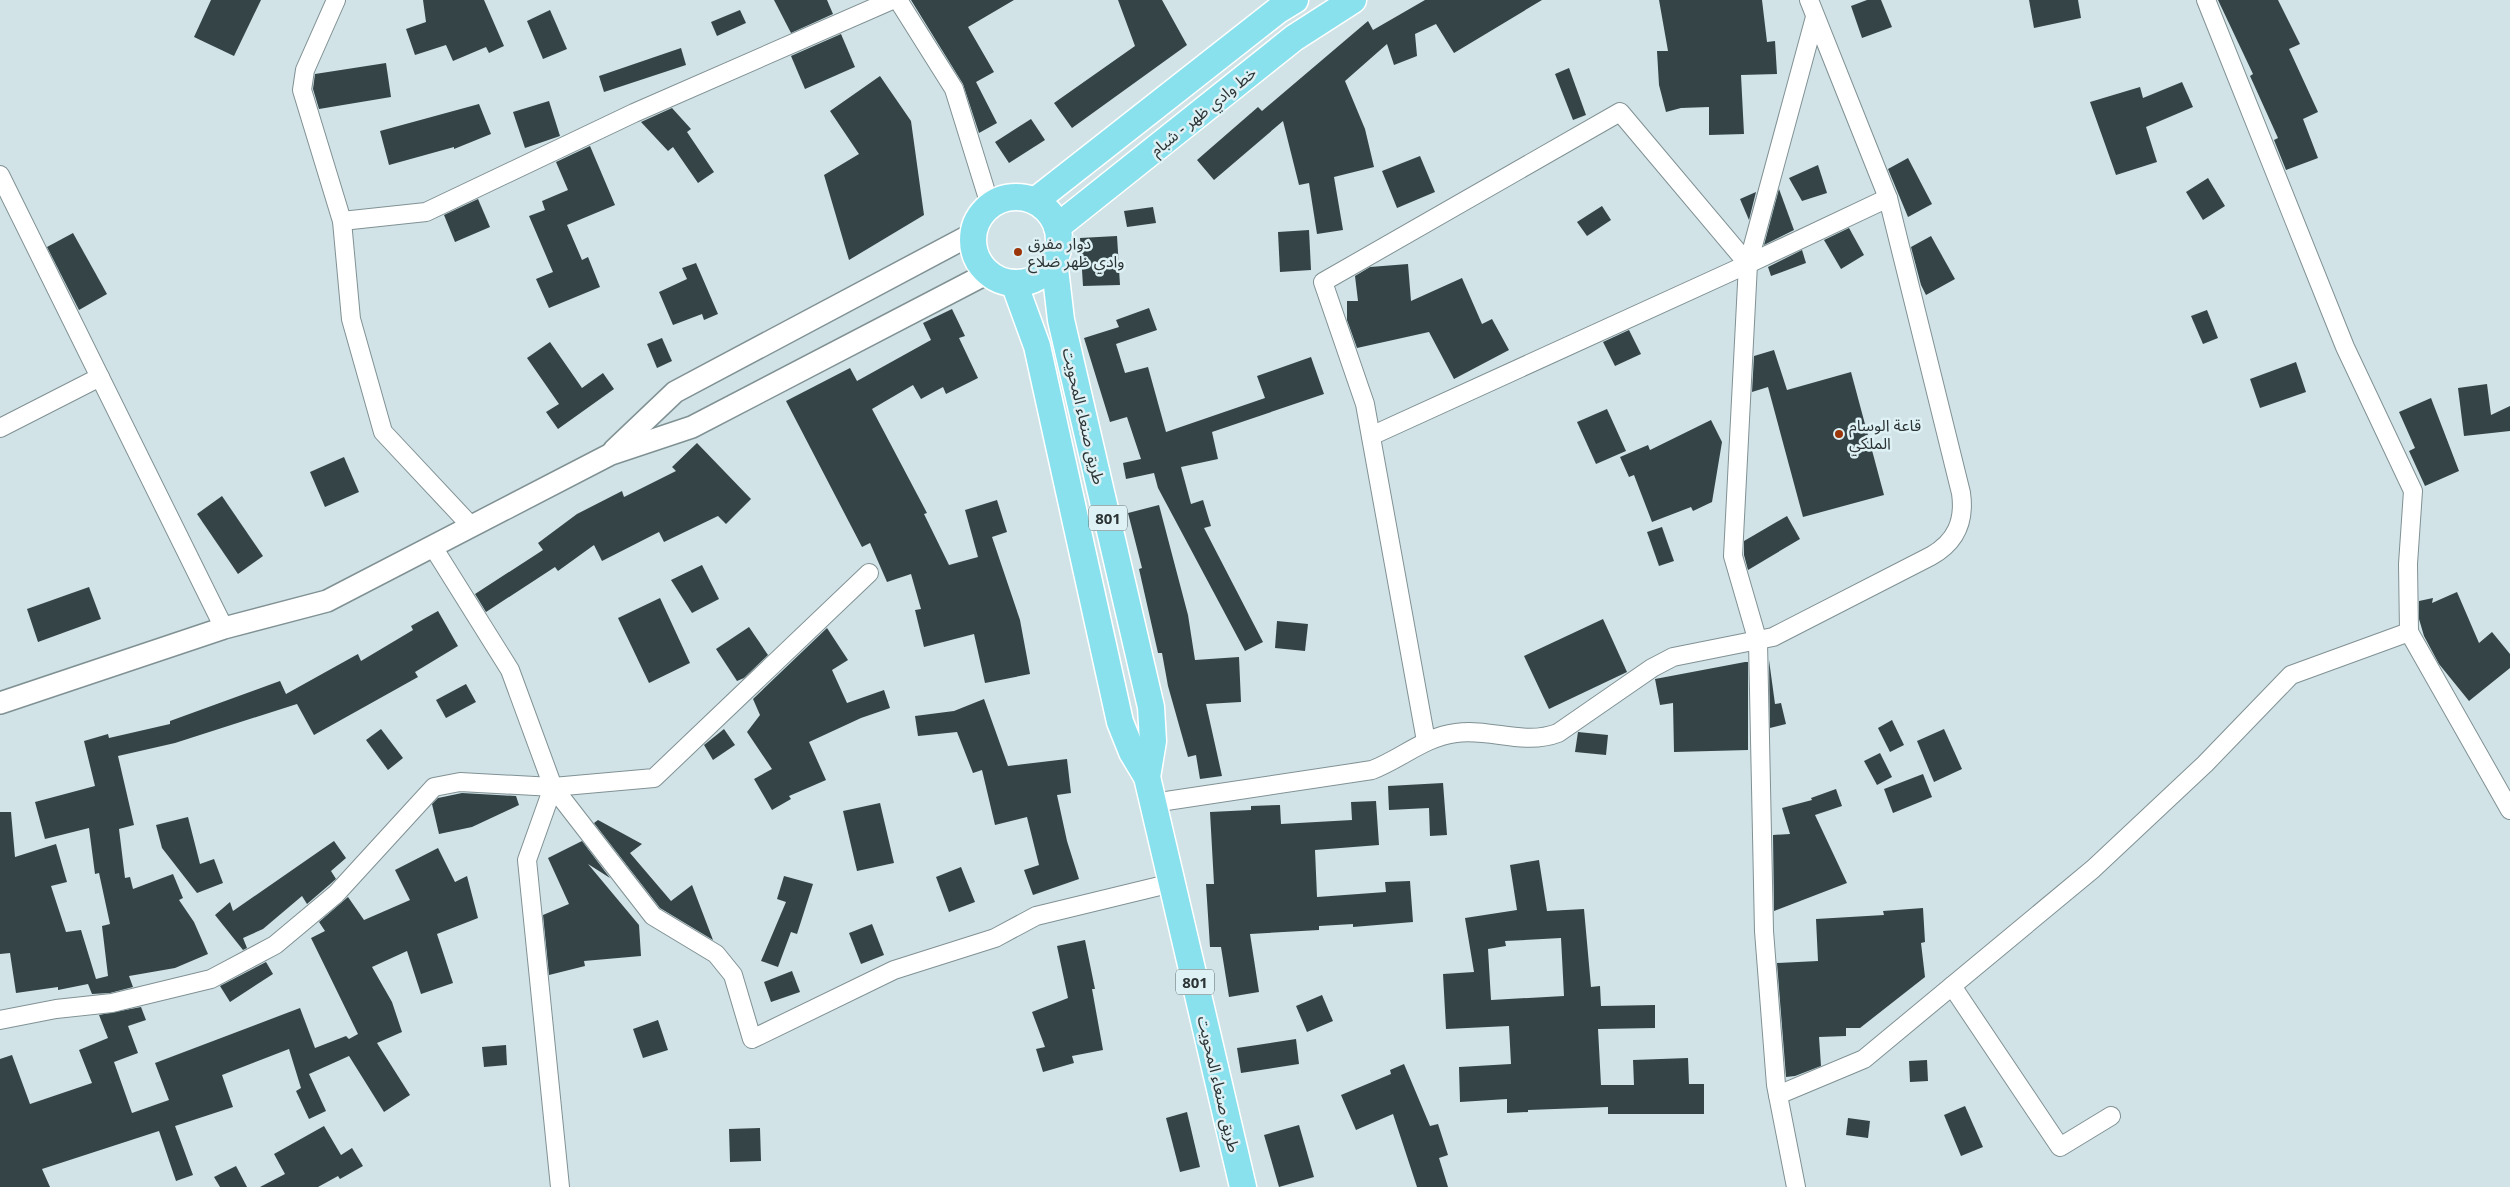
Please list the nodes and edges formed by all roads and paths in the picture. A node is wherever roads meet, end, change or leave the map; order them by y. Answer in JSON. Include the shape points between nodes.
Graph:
{"nodes":[{"id":1,"x":336,"y":0,"type":"edge"},
{"id":2,"x":892,"y":0,"type":"edge"},
{"id":3,"x":898,"y":0,"type":"edge"},
{"id":4,"x":1295,"y":0,"type":"edge"},
{"id":5,"x":1353,"y":0,"type":"edge"},
{"id":6,"x":1809,"y":0,"type":"edge"},
{"id":7,"x":2206,"y":0,"type":"edge"},
{"id":8,"x":1815,"y":17,"type":"junction"},
{"id":9,"x":0,"y":175,"type":"edge"},
{"id":10,"x":1888,"y":198,"type":"junction"},
{"id":11,"x":1035,"y":201,"type":"junction"},
{"id":12,"x":990,"y":205,"type":"junction"},
{"id":13,"x":342,"y":221,"type":"junction"},
{"id":14,"x":1057,"y":227,"type":"junction"},
{"id":15,"x":974,"y":234,"type":"junction"},
{"id":16,"x":1054,"y":260,"type":"junction"},
{"id":17,"x":1748,"y":264,"type":"junction"},
{"id":18,"x":988,"y":273,"type":"junction"},
{"id":19,"x":1014,"y":283,"type":"junction"},
{"id":20,"x":100,"y":377,"type":"junction"},
{"id":21,"x":0,"y":428,"type":"edge"},
{"id":22,"x":1371,"y":436,"type":"junction"},
{"id":23,"x":611,"y":454,"type":"junction"},
{"id":24,"x":472,"y":526,"type":"junction"},
{"id":25,"x":433,"y":547,"type":"junction"},
{"id":26,"x":869,"y":573,"type":"dead end"},
{"id":27,"x":224,"y":628,"type":"junction"},
{"id":28,"x":2408,"y":632,"type":"junction"},
{"id":29,"x":1758,"y":642,"type":"junction"},
{"id":30,"x":0,"y":704,"type":"edge"},
{"id":31,"x":1426,"y":742,"type":"junction"},
{"id":32,"x":1147,"y":777,"type":"junction"},
{"id":33,"x":553,"y":787,"type":"junction"},
{"id":34,"x":1153,"y":803,"type":"junction"},
{"id":35,"x":2510,"y":810,"type":"edge"},
{"id":36,"x":1172,"y":883,"type":"junction"},
{"id":37,"x":1952,"y":986,"type":"junction"},
{"id":38,"x":0,"y":1020,"type":"edge"},
{"id":39,"x":1778,"y":1095,"type":"junction"},
{"id":40,"x":2111,"y":1116,"type":"dead end"},
{"id":41,"x":560,"y":1187,"type":"edge"},
{"id":42,"x":1244,"y":1187,"type":"edge"},
{"id":43,"x":1796,"y":1187,"type":"edge"}],
"edges":[{"from":1,"to":13,"type":"street","via":[[305,70],[302,90]]},
{"from":2,"to":13,"type":"street","via":[[634,113],[426,212]]},
{"from":3,"to":12,"type":"street","via":[[954,89]]},
{"from":4,"to":11,"type":"main road","name":"خط وادي ظهر - شبام"},
{"from":5,"to":14,"type":"main road","name":"خط وادي ظهر - شبام","via":[[1294,38]]},
{"from":6,"to":8,"type":"street"},
{"from":7,"to":28,"type":"street","via":[[2345,347],[2413,491]]},
{"from":8,"to":10,"type":"street"},
{"from":8,"to":17,"type":"street"},
{"from":9,"to":20,"type":"street"},
{"from":10,"to":17,"type":"street"},
{"from":10,"to":29,"type":"street","via":[[1960,493],[1962,511],[1958,529],[1947,545],[1931,556],[1786,631]]},
{"from":11,"to":12,"type":"main road","via":[[1020,197],[1004,198]]},
{"from":11,"to":14,"type":"main road","via":[[1049,212]]},
{"from":12,"to":15,"type":"main road","via":[[979,218]]},
{"from":13,"to":24,"type":"street","via":[[351,319],[383,432]]},
{"from":14,"to":16,"type":"main road","via":[[1059,244]]},
{"from":15,"to":18,"type":"main road","via":[[979,262]]},
{"from":15,"to":23,"type":"street","via":[[675,392]]},
{"from":16,"to":19,"type":"main road","via":[[1043,274],[1028,282]]},
{"from":16,"to":32,"type":"main road","name":"طريق صنعاء المحويت","number":"801","via":[[1060,320],[1151,706],[1153,741]]},
{"from":17,"to":22,"type":"street"},
{"from":17,"to":22,"type":"street","via":[[1620,112],[1323,282],[1365,404]]},
{"from":17,"to":29,"type":"street","via":[[1733,556]]},
{"from":18,"to":19,"type":"main road"},
{"from":18,"to":23,"type":"street","via":[[692,427]]},
{"from":19,"to":32,"type":"main road","name":"طريق صنعاء المحويت","number":"801","via":[[1037,346],[1120,722]]},
{"from":20,"to":21,"type":"street"},
{"from":20,"to":27,"type":"street"},
{"from":22,"to":31,"type":"street"},
{"from":23,"to":24,"type":"street"},
{"from":24,"to":25,"type":"street"},
{"from":25,"to":27,"type":"street","via":[[326,601]]},
{"from":25,"to":33,"type":"street","via":[[510,670]]},
{"from":26,"to":33,"type":"street","via":[[654,778]]},
{"from":27,"to":30,"type":"street"},
{"from":28,"to":35,"type":"street"},
{"from":28,"to":37,"type":"street","via":[[2291,675],[2206,764],[2100,863]]},
{"from":29,"to":31,"type":"street","via":[[1673,657],[1547,738],[1527,740],[1471,732]]},
{"from":29,"to":39,"type":"street","via":[[1764,932]]},
{"from":31,"to":34,"type":"street","via":[[1372,770]]},
{"from":32,"to":34,"type":"main road","name":"طريق صنعاء المحويت","number":"801"},
{"from":33,"to":36,"type":"street","via":[[653,916],[716,954],[733,975],[752,1039],[894,970],[995,938],[1036,916]]},
{"from":33,"to":38,"type":"street","via":[[460,782],[434,787],[336,894],[275,945],[211,979],[112,1003]]},
{"from":33,"to":41,"type":"street","via":[[527,860]]},
{"from":34,"to":36,"type":"main road","name":"طريق صنعاء المحويت","number":"801"},
{"from":36,"to":42,"type":"main road","name":"طريق صنعاء المحويت","number":"801"},
{"from":37,"to":39,"type":"street","via":[[1864,1059]]},
{"from":37,"to":40,"type":"street","via":[[2060,1147]]},
{"from":39,"to":43,"type":"street"}]}
